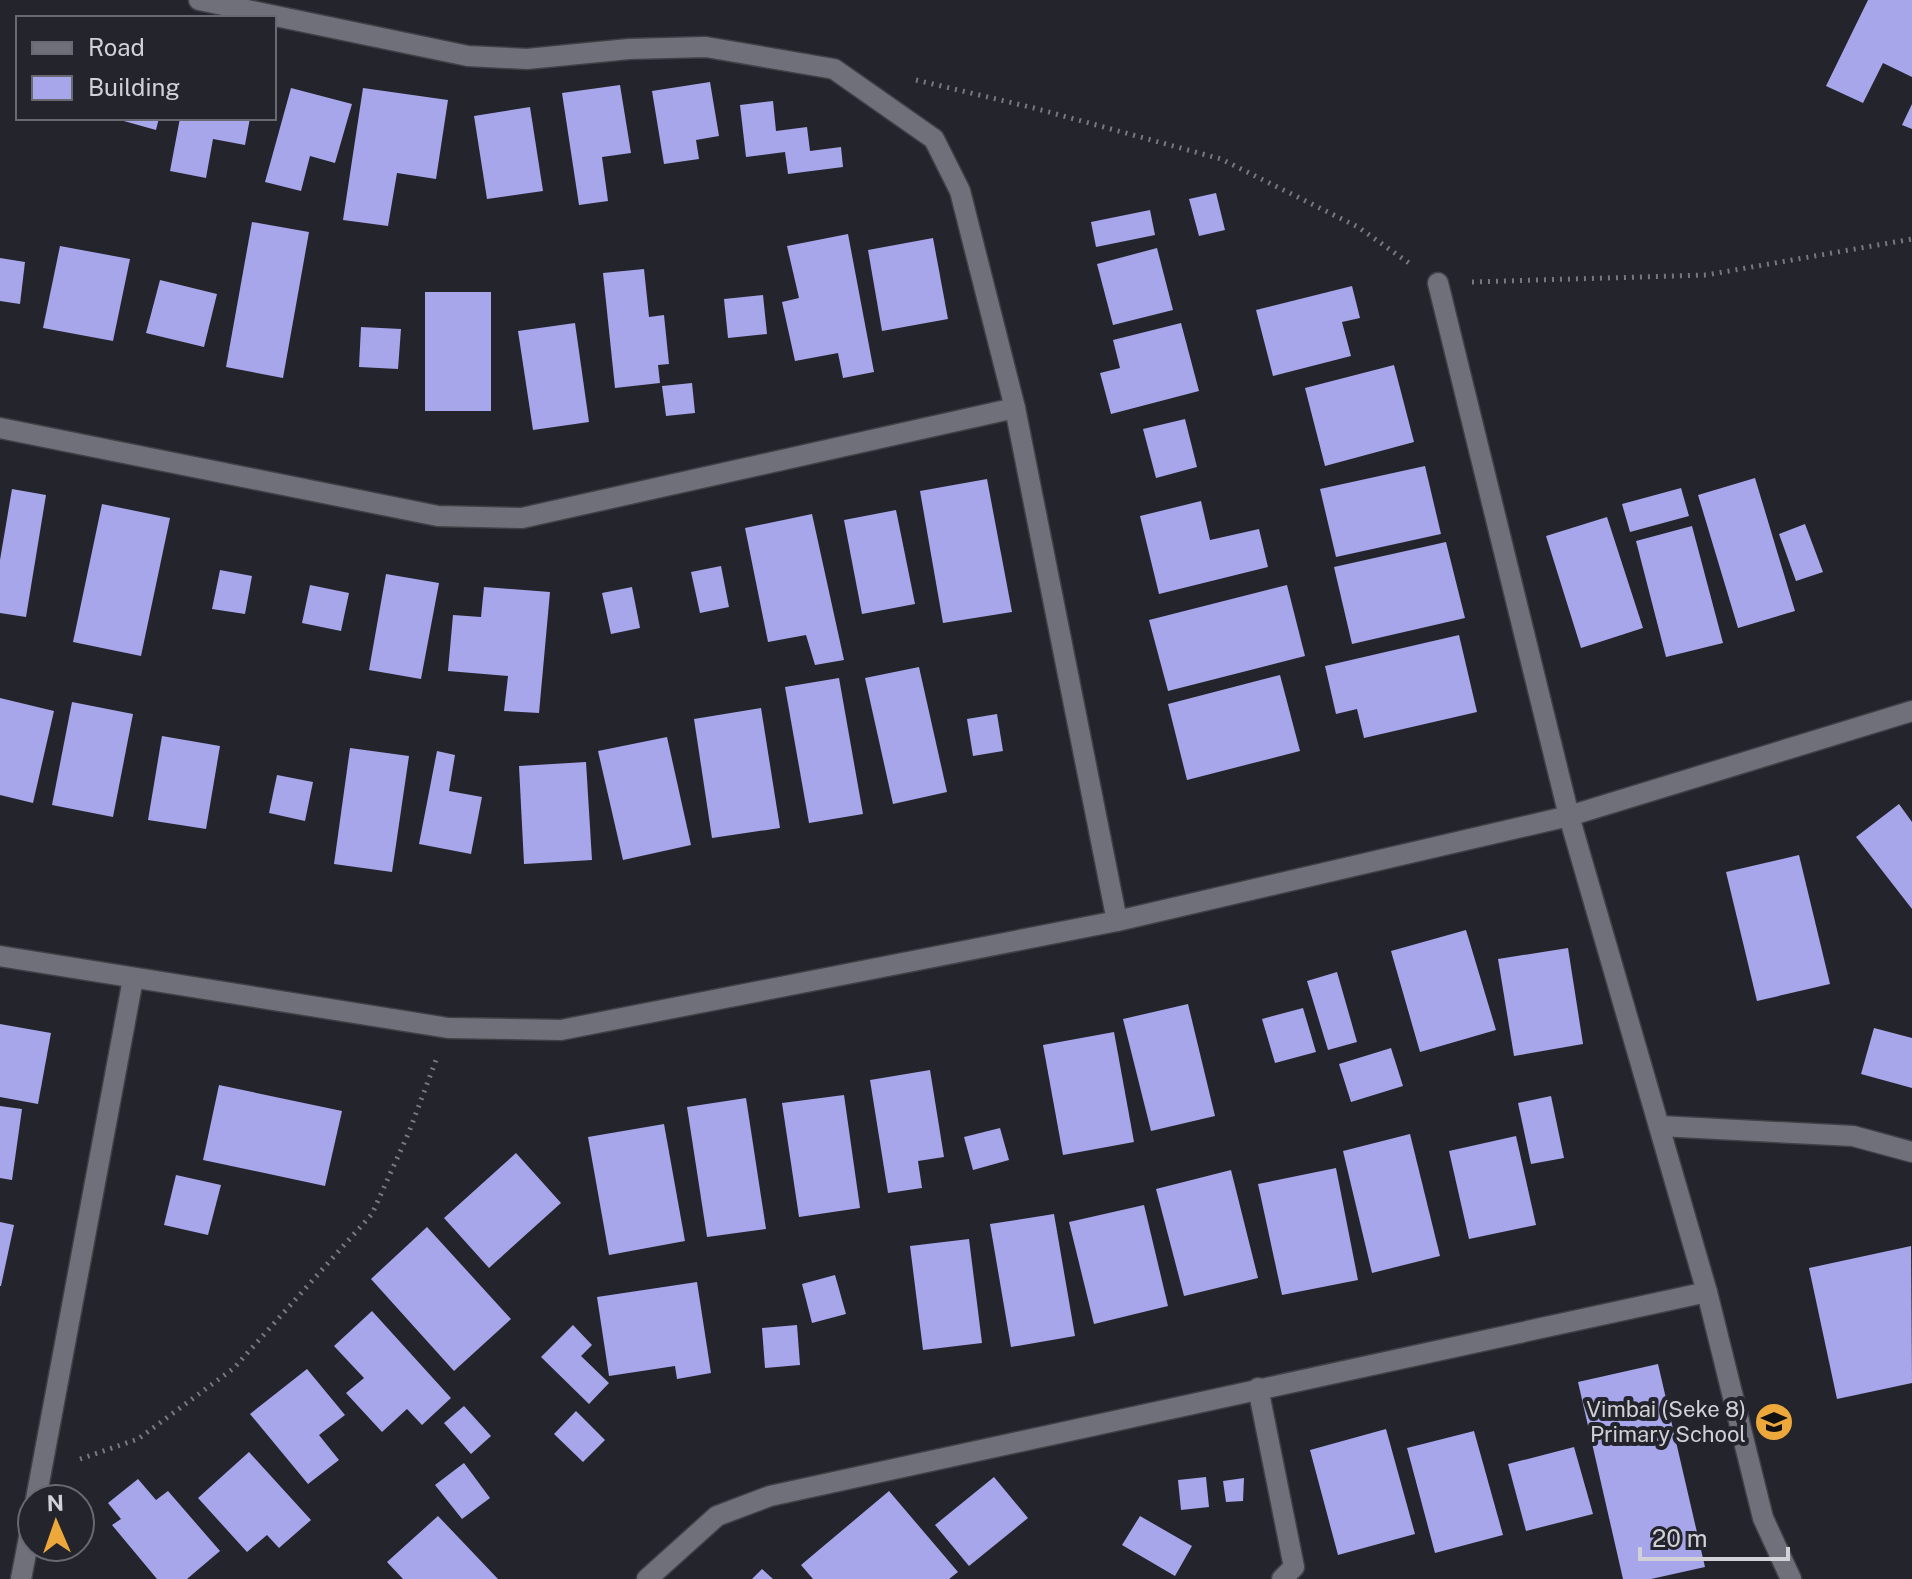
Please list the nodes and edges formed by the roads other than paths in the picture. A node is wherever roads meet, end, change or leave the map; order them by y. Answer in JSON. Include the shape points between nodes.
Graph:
{"nodes":[{"id":1,"x":199,"y":0,"type":"edge"},
{"id":2,"x":276,"y":16,"type":"edge"},
{"id":3,"x":276,"y":16,"type":"edge"},
{"id":4,"x":1438,"y":283,"type":"road end"},
{"id":5,"x":1015,"y":408,"type":"junction"},
{"id":6,"x":0,"y":428,"type":"edge"},
{"id":7,"x":1912,"y":711,"type":"edge"},
{"id":8,"x":1569,"y":816,"type":"junction"},
{"id":9,"x":1117,"y":921,"type":"junction"},
{"id":10,"x":0,"y":956,"type":"edge"},
{"id":11,"x":133,"y":979,"type":"junction"},
{"id":12,"x":1660,"y":1126,"type":"junction"},
{"id":13,"x":1912,"y":1152,"type":"edge"},
{"id":14,"x":1707,"y":1292,"type":"junction"},
{"id":15,"x":1258,"y":1388,"type":"junction"},
{"id":16,"x":39,"y":1483,"type":"edge"},
{"id":17,"x":647,"y":1579,"type":"edge"},
{"id":18,"x":1282,"y":1579,"type":"edge"},
{"id":19,"x":1791,"y":1579,"type":"edge"}],
"edges":[{"from":1,"to":2,"type":"street"},
{"from":3,"to":5,"type":"street","via":[[468,56],[527,59],[706,47],[834,69],[934,139],[960,191]]},
{"from":4,"to":8,"type":"street"},
{"from":5,"to":6,"type":"street","via":[[522,518],[438,516]]},
{"from":5,"to":9,"type":"street"},
{"from":7,"to":8,"type":"street"},
{"from":8,"to":9,"type":"street"},
{"from":8,"to":12,"type":"street"},
{"from":9,"to":11,"type":"street","via":[[561,1030],[448,1028]]},
{"from":10,"to":11,"type":"street"},
{"from":11,"to":16,"type":"street"},
{"from":12,"to":13,"type":"street","via":[[1853,1136]]},
{"from":12,"to":14,"type":"street"},
{"from":14,"to":15,"type":"street"},
{"from":14,"to":19,"type":"street","via":[[1763,1518]]},
{"from":15,"to":17,"type":"street","via":[[770,1496],[717,1516]]},
{"from":15,"to":18,"type":"street","via":[[1294,1567]]}]}
